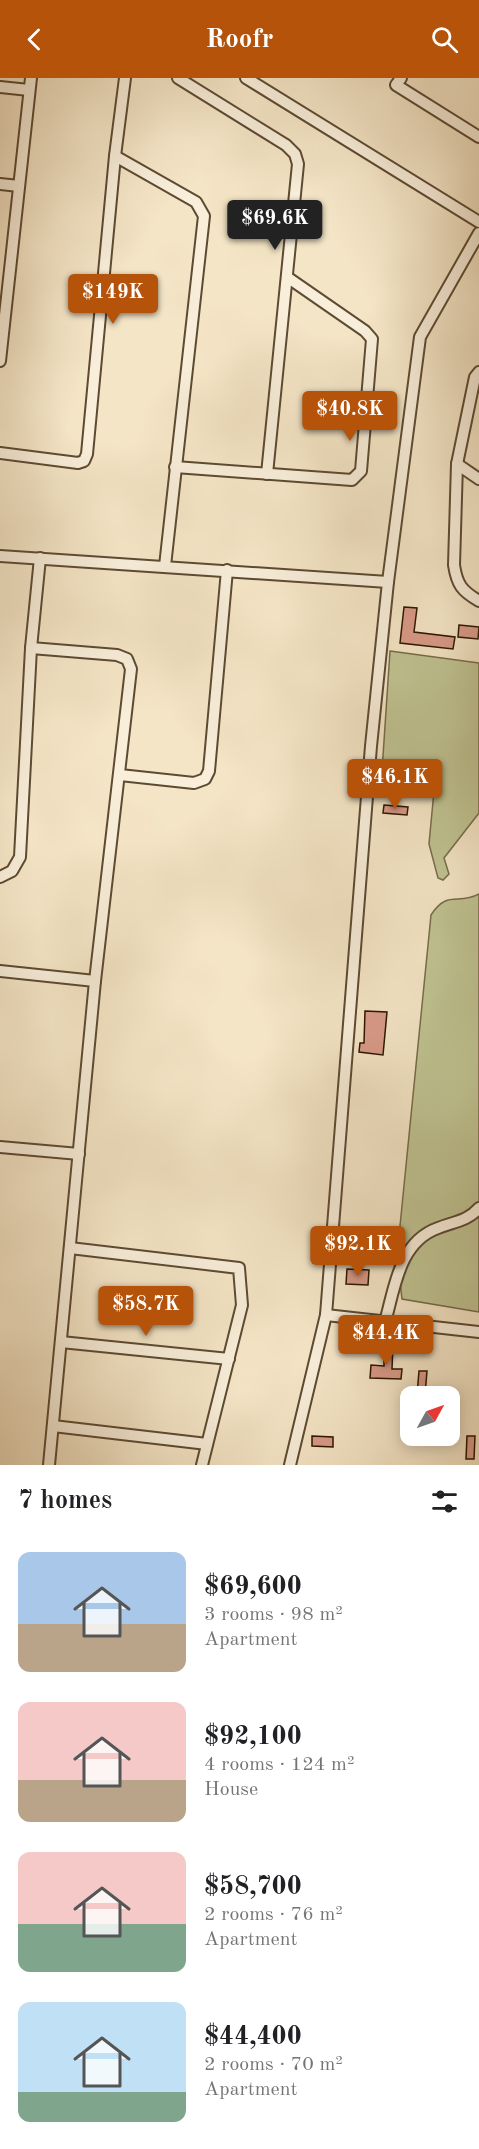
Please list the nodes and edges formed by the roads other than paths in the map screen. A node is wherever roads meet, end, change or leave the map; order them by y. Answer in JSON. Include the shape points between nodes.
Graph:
{"nodes":[{"id":1,"x":31,"y":78,"type":"edge"},
{"id":2,"x":126,"y":78,"type":"edge"},
{"id":3,"x":178,"y":78,"type":"edge"},
{"id":4,"x":246,"y":78,"type":"edge"},
{"id":5,"x":401,"y":78,"type":"edge"},
{"id":6,"x":0,"y":87,"type":"edge"},
{"id":7,"x":29,"y":90,"type":"junction"},
{"id":8,"x":479,"y":137,"type":"edge"},
{"id":9,"x":115,"y":156,"type":"junction"},
{"id":10,"x":0,"y":184,"type":"edge"},
{"id":11,"x":18,"y":186,"type":"junction"},
{"id":12,"x":479,"y":222,"type":"edge"},
{"id":13,"x":479,"y":233,"type":"edge"},
{"id":14,"x":287,"y":277,"type":"junction"},
{"id":15,"x":0,"y":361,"type":"edge"},
{"id":16,"x":478,"y":376,"type":"edge"},
{"id":17,"x":0,"y":453,"type":"edge"},
{"id":18,"x":457,"y":464,"type":"junction"},
{"id":19,"x":175,"y":467,"type":"junction"},
{"id":20,"x":267,"y":474,"type":"junction"},
{"id":21,"x":479,"y":479,"type":"edge"},
{"id":22,"x":0,"y":556,"type":"edge"},
{"id":23,"x":40,"y":558,"type":"junction"},
{"id":24,"x":165,"y":566,"type":"junction"},
{"id":25,"x":227,"y":570,"type":"junction"},
{"id":26,"x":388,"y":582,"type":"junction"},
{"id":27,"x":479,"y":601,"type":"edge"},
{"id":28,"x":31,"y":648,"type":"junction"},
{"id":29,"x":120,"y":775,"type":"junction"},
{"id":30,"x":0,"y":877,"type":"edge"},
{"id":31,"x":0,"y":970,"type":"edge"},
{"id":32,"x":95,"y":981,"type":"junction"},
{"id":33,"x":0,"y":1147,"type":"edge"},
{"id":34,"x":79,"y":1154,"type":"junction"},
{"id":35,"x":479,"y":1208,"type":"edge"},
{"id":36,"x":70,"y":1248,"type":"junction"},
{"id":37,"x":326,"y":1315,"type":"junction"},
{"id":38,"x":386,"y":1322,"type":"junction"},
{"id":39,"x":479,"y":1332,"type":"edge"},
{"id":40,"x":61,"y":1342,"type":"junction"},
{"id":41,"x":229,"y":1359,"type":"junction"},
{"id":42,"x":53,"y":1426,"type":"junction"},
{"id":43,"x":207,"y":1444,"type":"junction"},
{"id":44,"x":49,"y":1465,"type":"edge"},
{"id":45,"x":202,"y":1465,"type":"edge"},
{"id":46,"x":290,"y":1465,"type":"edge"}],
"edges":[{"from":1,"to":7,"type":"street"},
{"from":2,"to":9,"type":"street"},
{"from":3,"to":14,"type":"street","via":[[295,154],[298,164]]},
{"from":4,"to":12,"type":"street"},
{"from":5,"to":8,"type":"street","via":[[396,85]]},
{"from":6,"to":7,"type":"street"},
{"from":7,"to":11,"type":"street"},
{"from":9,"to":17,"type":"street","via":[[87,454],[78,463]]},
{"from":9,"to":19,"type":"street","via":[[196,202],[204,216]]},
{"from":10,"to":11,"type":"street"},
{"from":11,"to":15,"type":"street"},
{"from":13,"to":26,"type":"street","via":[[420,337]]},
{"from":14,"to":20,"type":"street"},
{"from":14,"to":20,"type":"street","via":[[372,339],[361,471],[352,480]]},
{"from":16,"to":18,"type":"street"},
{"from":18,"to":21,"type":"street"},
{"from":18,"to":27,"type":"street","via":[[456,580],[462,591]]},
{"from":19,"to":20,"type":"street"},
{"from":19,"to":24,"type":"street"},
{"from":22,"to":23,"type":"street"},
{"from":23,"to":24,"type":"street"},
{"from":23,"to":28,"type":"street"},
{"from":24,"to":25,"type":"street"},
{"from":25,"to":26,"type":"street"},
{"from":25,"to":29,"type":"street","via":[[209,771],[194,783]]},
{"from":26,"to":37,"type":"street","via":[[370,758]]},
{"from":28,"to":29,"type":"street","via":[[127,659],[131,669]]},
{"from":28,"to":30,"type":"street","via":[[20,856],[12,871]]},
{"from":29,"to":32,"type":"street"},
{"from":31,"to":32,"type":"street"},
{"from":32,"to":34,"type":"street"},
{"from":33,"to":34,"type":"street"},
{"from":34,"to":36,"type":"street"},
{"from":35,"to":38,"type":"street","via":[[471,1217],[435,1229],[412,1244],[402,1262]]},
{"from":36,"to":40,"type":"street"},
{"from":36,"to":41,"type":"street","via":[[239,1268],[242,1305]]},
{"from":37,"to":38,"type":"street"},
{"from":37,"to":46,"type":"street"},
{"from":38,"to":39,"type":"street"},
{"from":40,"to":41,"type":"street"},
{"from":40,"to":42,"type":"street"},
{"from":41,"to":43,"type":"street"},
{"from":42,"to":43,"type":"street"},
{"from":42,"to":44,"type":"street"},
{"from":43,"to":45,"type":"street"}]}
